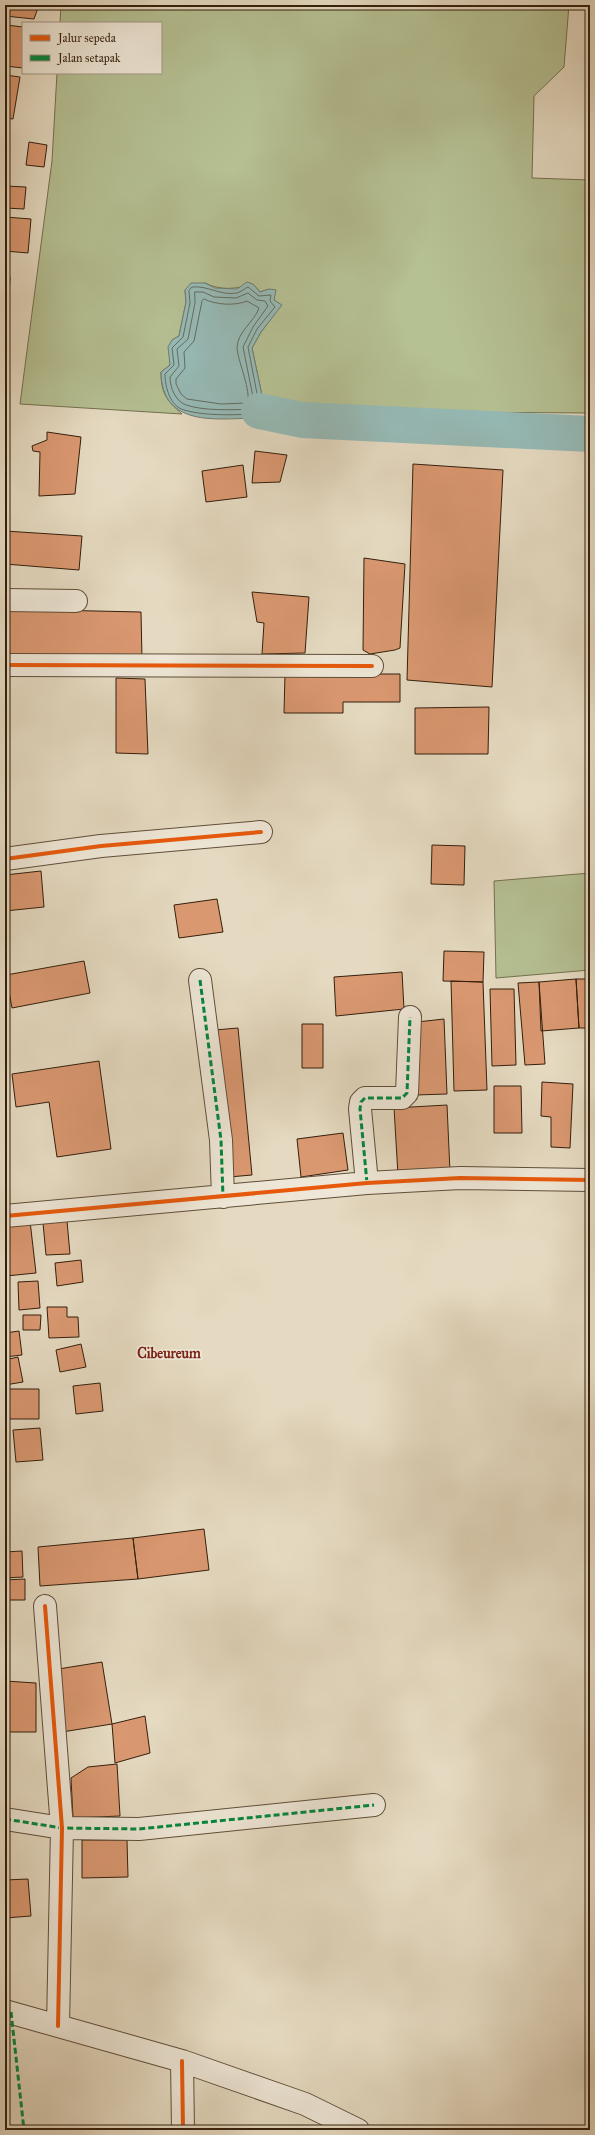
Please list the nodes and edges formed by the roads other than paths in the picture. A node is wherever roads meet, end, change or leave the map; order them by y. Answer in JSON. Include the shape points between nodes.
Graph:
{"nodes":[{"id":1,"x":5,"y":600,"type":"edge"},
{"id":2,"x":76,"y":601,"type":"dead end"},
{"id":3,"x":5,"y":665,"type":"edge"},
{"id":4,"x":372,"y":666,"type":"dead end"},
{"id":5,"x":262,"y":832,"type":"dead end"},
{"id":6,"x":5,"y":859,"type":"edge"},
{"id":7,"x":200,"y":980,"type":"dead end"},
{"id":8,"x":410,"y":1017,"type":"dead end"},
{"id":9,"x":590,"y":1180,"type":"edge"},
{"id":10,"x":367,"y":1183,"type":"junction"},
{"id":11,"x":223,"y":1197,"type":"junction"},
{"id":12,"x":5,"y":1216,"type":"edge"},
{"id":13,"x":45,"y":1606,"type":"dead end"},
{"id":14,"x":374,"y":1805,"type":"dead end"},
{"id":15,"x":5,"y":1819,"type":"edge"},
{"id":16,"x":62,"y":1828,"type":"junction"},
{"id":17,"x":5,"y":2011,"type":"edge"},
{"id":18,"x":58,"y":2026,"type":"junction"},
{"id":19,"x":182,"y":2061,"type":"junction"},
{"id":20,"x":183,"y":2130,"type":"edge"},
{"id":21,"x":358,"y":2130,"type":"edge"}],
"edges":[{"from":1,"to":2,"type":"street"},
{"from":3,"to":4,"type":"street"},
{"from":5,"to":6,"type":"street","via":[[101,846]]},
{"from":7,"to":11,"type":"street","via":[[221,1140]]},
{"from":8,"to":10,"type":"street","via":[[407,1093],[402,1098],[365,1098],[361,1102]]},
{"from":9,"to":10,"type":"street","via":[[460,1178]]},
{"from":10,"to":11,"type":"street"},
{"from":11,"to":12,"type":"street"},
{"from":13,"to":16,"type":"street"},
{"from":14,"to":16,"type":"street","via":[[139,1829]]},
{"from":15,"to":16,"type":"street"},
{"from":16,"to":18,"type":"street"},
{"from":17,"to":18,"type":"street"},
{"from":18,"to":19,"type":"street"},
{"from":19,"to":20,"type":"street"},
{"from":19,"to":21,"type":"street","via":[[305,2104]]}]}
